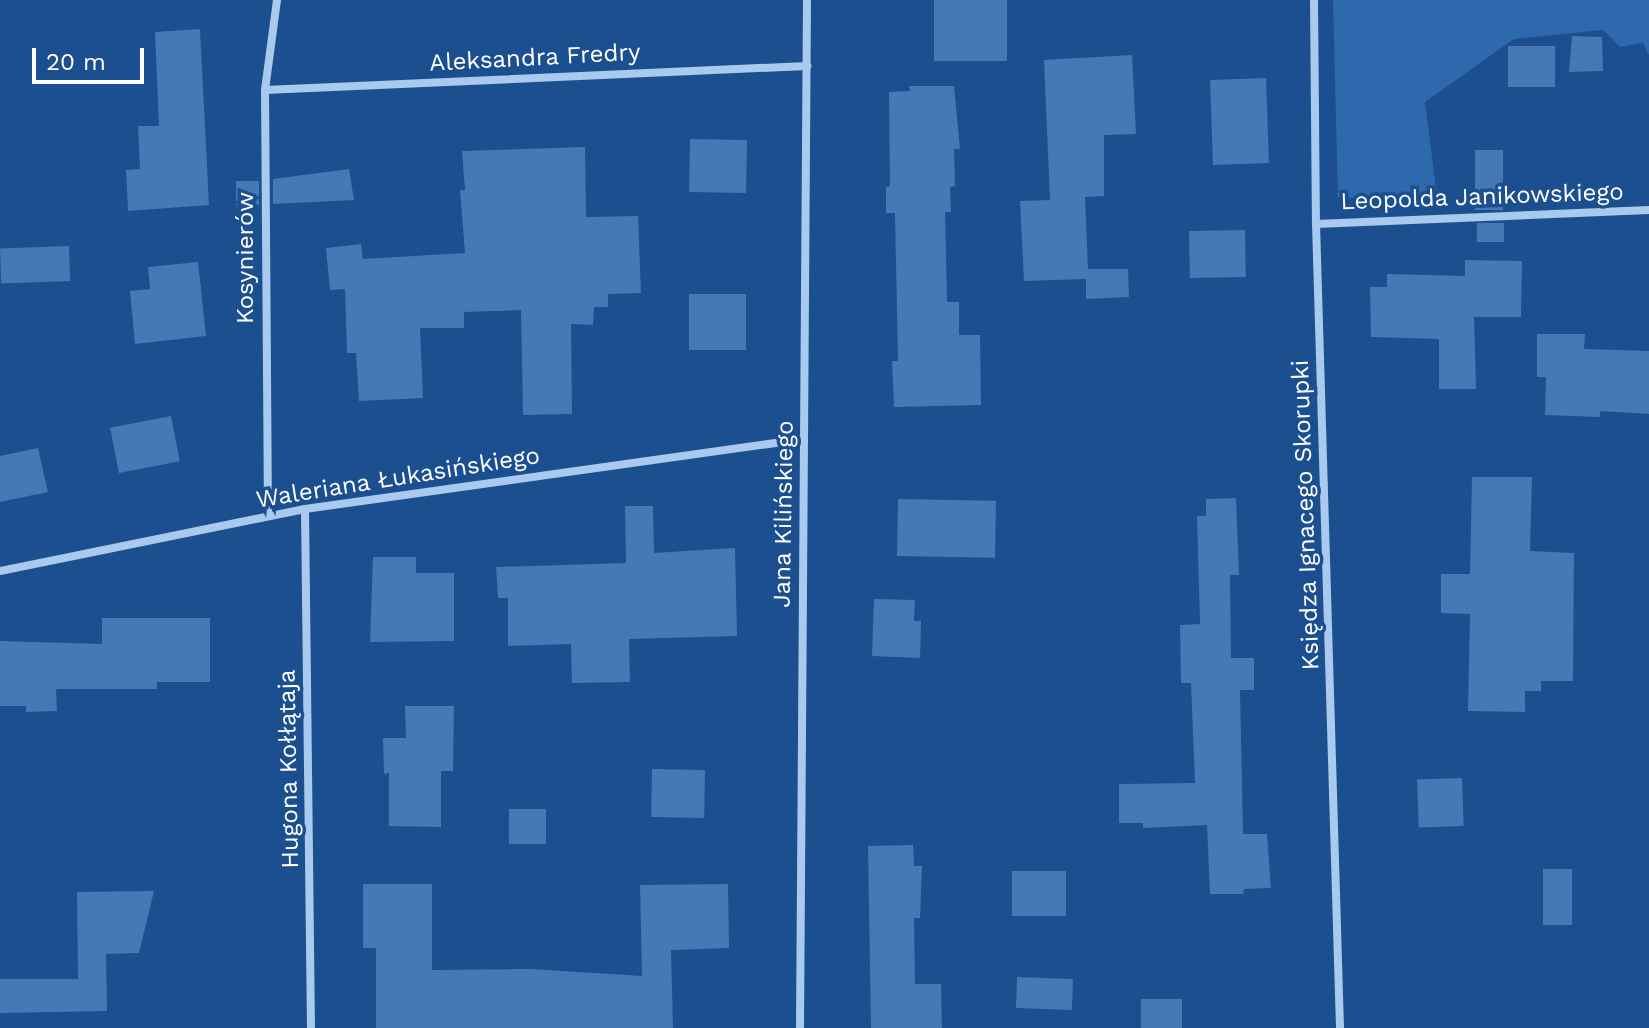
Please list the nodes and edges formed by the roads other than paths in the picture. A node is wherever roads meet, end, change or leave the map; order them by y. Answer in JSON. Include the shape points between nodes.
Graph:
{"nodes":[{"id":1,"x":277,"y":0,"type":"edge"},
{"id":2,"x":807,"y":0,"type":"edge"},
{"id":3,"x":1314,"y":0,"type":"edge"},
{"id":4,"x":807,"y":66,"type":"junction"},
{"id":5,"x":265,"y":90,"type":"junction"},
{"id":6,"x":1649,"y":210,"type":"edge"},
{"id":7,"x":1316,"y":224,"type":"junction"},
{"id":8,"x":804,"y":439,"type":"junction"},
{"id":9,"x":305,"y":509,"type":"junction"},
{"id":10,"x":268,"y":516,"type":"junction"},
{"id":11,"x":0,"y":571,"type":"edge"},
{"id":12,"x":311,"y":1028,"type":"edge"},
{"id":13,"x":800,"y":1028,"type":"edge"},
{"id":14,"x":1340,"y":1028,"type":"edge"}],
"edges":[{"from":1,"to":5,"type":"street","name":"Kosynierów"},
{"from":2,"to":4,"type":"street","name":"Jana Kilińskiego"},
{"from":3,"to":7,"type":"street","name":"Księdza Ignacego Skorupki"},
{"from":4,"to":5,"type":"street","name":"Aleksandra Fredry"},
{"from":4,"to":8,"type":"street","name":"Jana Kilińskiego"},
{"from":5,"to":10,"type":"street","name":"Kosynierów"},
{"from":6,"to":7,"type":"street","name":"Leopolda Janikowskiego"},
{"from":7,"to":14,"type":"street","name":"Księdza Ignacego Skorupki"},
{"from":8,"to":9,"type":"street","name":"Waleriana Łukasińskiego"},
{"from":8,"to":13,"type":"street","name":"Jana Kilińskiego"},
{"from":9,"to":10,"type":"street","name":"Waleriana Łukasińskiego"},
{"from":9,"to":12,"type":"street","name":"Hugona Kołłątaja"},
{"from":10,"to":11,"type":"street","name":"Waleriana Łukasińskiego"}]}
